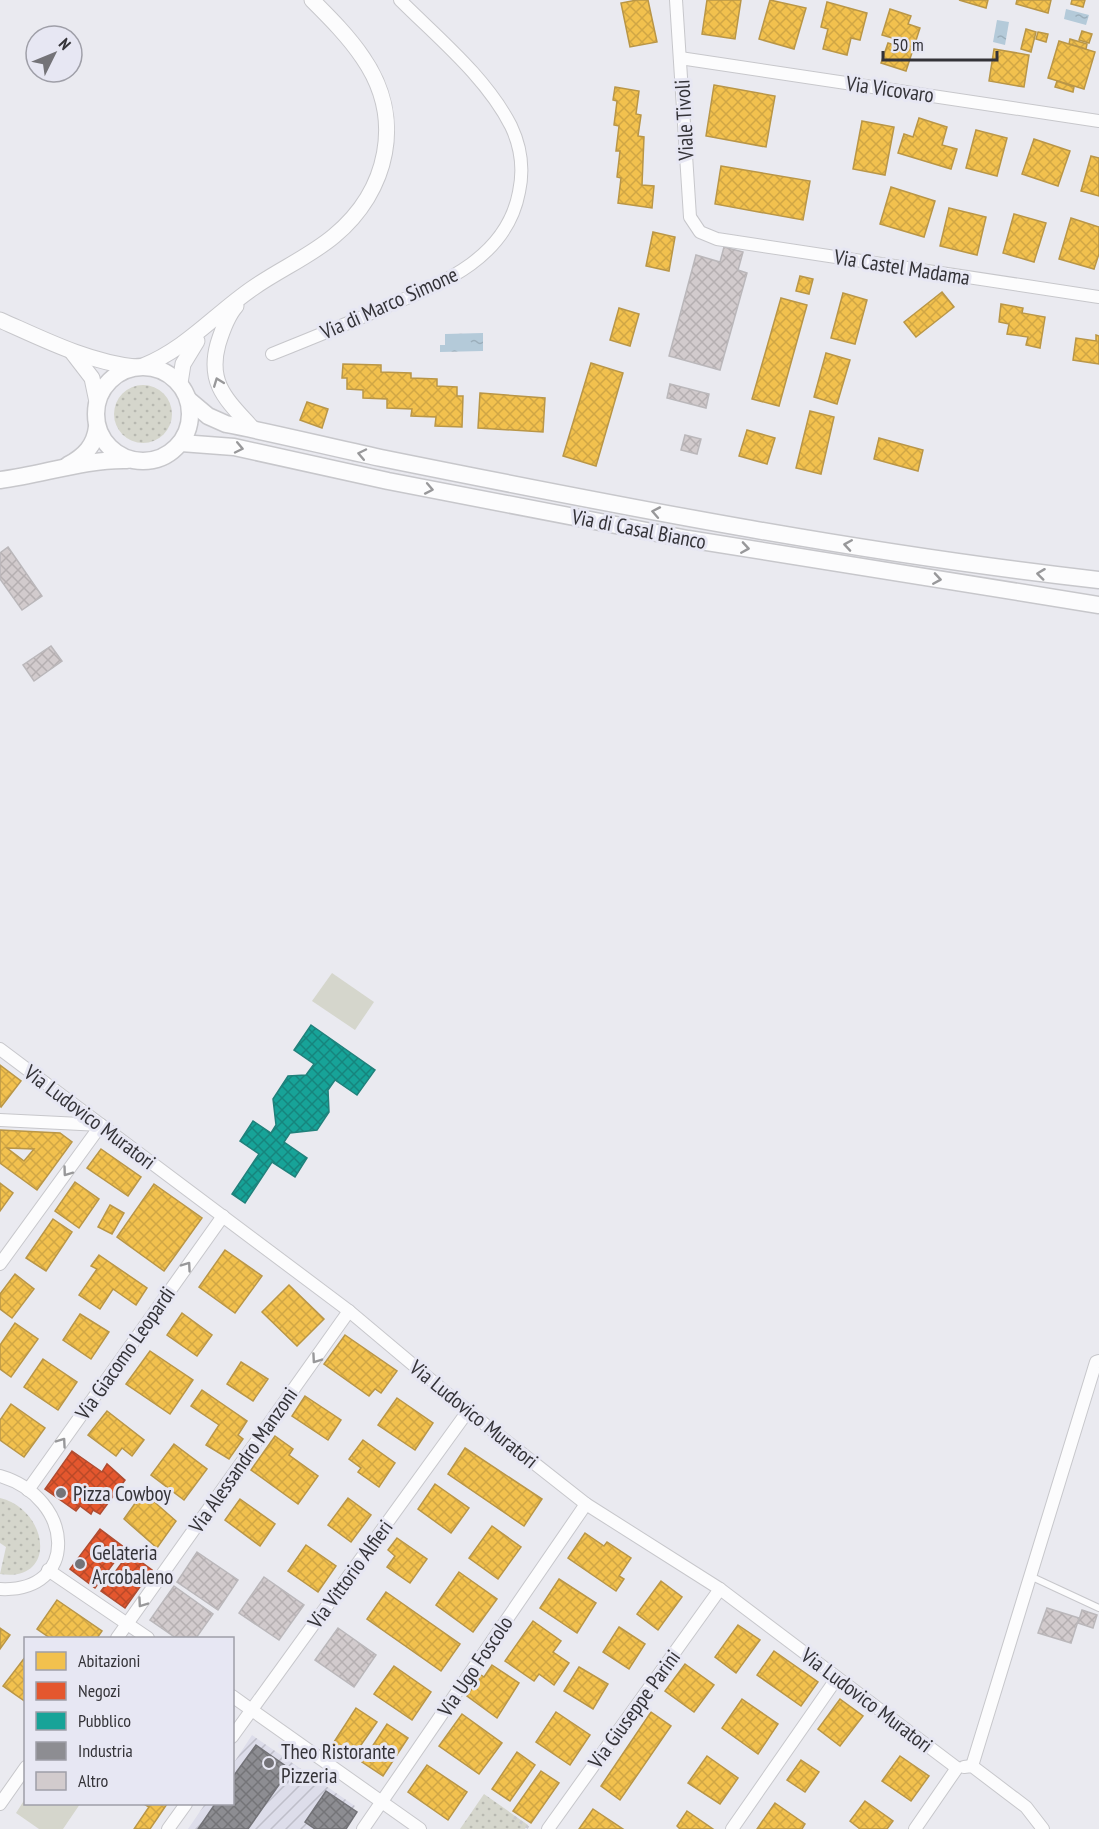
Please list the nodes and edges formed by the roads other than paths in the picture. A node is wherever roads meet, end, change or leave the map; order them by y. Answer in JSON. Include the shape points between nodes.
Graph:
{"nodes":[{"id":1,"x":312,"y":0,"type":"edge"},
{"id":2,"x":400,"y":0,"type":"edge"},
{"id":3,"x":676,"y":0,"type":"edge"},
{"id":4,"x":680,"y":58,"type":"junction"},
{"id":5,"x":1099,"y":121,"type":"edge"},
{"id":6,"x":705,"y":235,"type":"joint"},
{"id":7,"x":253,"y":288,"type":"junction"},
{"id":8,"x":1099,"y":297,"type":"edge"},
{"id":9,"x":0,"y":320,"type":"edge"},
{"id":10,"x":208,"y":323,"type":"junction"},
{"id":11,"x":70,"y":350,"type":"junction"},
{"id":12,"x":272,"y":354,"type":"dead end"},
{"id":13,"x":139,"y":366,"type":"junction"},
{"id":14,"x":180,"y":383,"type":"junction"},
{"id":15,"x":189,"y":400,"type":"junction"},
{"id":16,"x":97,"y":402,"type":"junction"},
{"id":17,"x":97,"y":427,"type":"junction"},
{"id":18,"x":252,"y":429,"type":"junction"},
{"id":19,"x":181,"y":443,"type":"junction"},
{"id":20,"x":134,"y":460,"type":"junction"},
{"id":21,"x":58,"y":470,"type":"junction"},
{"id":22,"x":0,"y":480,"type":"edge"},
{"id":23,"x":1099,"y":580,"type":"edge"},
{"id":24,"x":1099,"y":605,"type":"edge"},
{"id":25,"x":0,"y":1049,"type":"edge"},
{"id":26,"x":0,"y":1120,"type":"edge"},
{"id":27,"x":101,"y":1125,"type":"junction"},
{"id":28,"x":223,"y":1216,"type":"junction"},
{"id":29,"x":0,"y":1264,"type":"edge"},
{"id":30,"x":350,"y":1311,"type":"junction"},
{"id":31,"x":1099,"y":1362,"type":"edge"},
{"id":32,"x":468,"y":1411,"type":"junction"},
{"id":33,"x":0,"y":1476,"type":"edge"},
{"id":34,"x":28,"y":1490,"type":"junction"},
{"id":35,"x":586,"y":1504,"type":"junction"},
{"id":36,"x":48,"y":1570,"type":"junction"},
{"id":37,"x":1030,"y":1576,"type":"junction"},
{"id":38,"x":0,"y":1589,"type":"edge"},
{"id":39,"x":720,"y":1589,"type":"junction"},
{"id":40,"x":1099,"y":1608,"type":"edge"},
{"id":41,"x":127,"y":1624,"type":"junction"},
{"id":42,"x":118,"y":1637,"type":"edge"},
{"id":43,"x":146,"y":1637,"type":"edge"},
{"id":44,"x":837,"y":1678,"type":"junction"},
{"id":45,"x":234,"y":1697,"type":"edge"},
{"id":46,"x":252,"y":1709,"type":"junction"},
{"id":47,"x":234,"y":1734,"type":"edge"},
{"id":48,"x":972,"y":1766,"type":"junction"},
{"id":49,"x":957,"y":1768,"type":"junction"},
{"id":50,"x":24,"y":1770,"type":"edge"},
{"id":51,"x":382,"y":1802,"type":"junction"},
{"id":52,"x":0,"y":1804,"type":"edge"},
{"id":53,"x":185,"y":1805,"type":"edge"},
{"id":54,"x":168,"y":1829,"type":"edge"},
{"id":55,"x":363,"y":1829,"type":"edge"},
{"id":56,"x":420,"y":1829,"type":"edge"},
{"id":57,"x":548,"y":1829,"type":"edge"},
{"id":58,"x":732,"y":1829,"type":"edge"},
{"id":59,"x":915,"y":1829,"type":"edge"},
{"id":60,"x":1043,"y":1829,"type":"edge"}],
"edges":[{"from":1,"to":7,"type":"street","via":[[364,58],[385,111],[388,142],[378,178],[364,205],[308,256]]},
{"from":2,"to":12,"type":"street","name":"Via di Marco Simone","via":[[478,80],[510,124],[522,166],[513,215],[488,251],[458,273]]},
{"from":3,"to":4,"type":"street","name":"Viale Tivoli"},
{"from":4,"to":5,"type":"street","name":"Via Vicovaro"},
{"from":4,"to":6,"type":"street","name":"Viale Tivoli","via":[[690,217]]},
{"from":6,"to":8,"type":"street","name":"Via Castel Madama"},
{"from":7,"to":10,"type":"street"},
{"from":18,"to":7,"type":"street","one_way":true,"via":[[223,396],[213,362],[231,312]]},
{"from":9,"to":11,"type":"street"},
{"from":10,"to":13,"type":"street","via":[[181,348]]},
{"from":10,"to":14,"type":"street","via":[[183,364]]},
{"from":11,"to":13,"type":"street","via":[[110,363]]},
{"from":11,"to":16,"type":"street","via":[[89,372]]},
{"from":13,"to":14,"type":"main road","via":[[155,367]]},
{"from":13,"to":16,"type":"main road","via":[[111,378]]},
{"from":14,"to":15,"type":"main road"},
{"from":15,"to":18,"type":"main road","name":"Via di Casal Bianco","via":[[213,418]]},
{"from":15,"to":19,"type":"main road","via":[[189,428]]},
{"from":16,"to":17,"type":"main road"},
{"from":17,"to":20,"type":"main road","via":[[111,450]]},
{"from":17,"to":21,"type":"main road","via":[[90,448]]},
{"from":23,"to":18,"type":"main road","name":"Via di Casal Bianco","one_way":true,"via":[[998,568],[695,519]]},
{"from":19,"to":20,"type":"main road","via":[[159,459]]},
{"from":19,"to":24,"type":"main road","name":"Via di Casal Bianco","one_way":true,"via":[[234,447],[688,539]]},
{"from":20,"to":21,"type":"main road","via":[[100,460]]},
{"from":21,"to":22,"type":"main road"},
{"from":25,"to":27,"type":"street","name":"Via Ludovico Muratori"},
{"from":26,"to":27,"type":"street"},
{"from":27,"to":28,"type":"street","name":"Via Ludovico Muratori"},
{"from":27,"to":29,"type":"street","one_way":true},
{"from":28,"to":30,"type":"street","name":"Via Ludovico Muratori"},
{"from":34,"to":28,"type":"street","name":"Via Giacomo Leopardi","one_way":true},
{"from":30,"to":32,"type":"street","name":"Via Ludovico Muratori"},
{"from":30,"to":41,"type":"street","name":"Via Alessandro Manzoni","one_way":true},
{"from":31,"to":37,"type":"street"},
{"from":32,"to":35,"type":"street","name":"Via Ludovico Muratori"},
{"from":32,"to":46,"type":"street","name":"Via Vittorio Alfieri"},
{"from":33,"to":34,"type":"street"},
{"from":34,"to":36,"type":"street","via":[[48,1508],[59,1535],[58,1550]]},
{"from":35,"to":39,"type":"street","name":"Via Ludovico Muratori"},
{"from":35,"to":51,"type":"street","name":"Via Ugo Foscolo"},
{"from":36,"to":38,"type":"street","via":[[29,1584]]},
{"from":36,"to":41,"type":"street"},
{"from":37,"to":40,"type":"lane"},
{"from":37,"to":48,"type":"street"},
{"from":39,"to":44,"type":"street","name":"Via Ludovico Muratori"},
{"from":39,"to":57,"type":"street","name":"Via Giuseppe Parini"},
{"from":41,"to":42,"type":"street","name":"Via Alessandro Manzoni"},
{"from":41,"to":43,"type":"street"},
{"from":44,"to":49,"type":"street","name":"Via Ludovico Muratori"},
{"from":44,"to":58,"type":"street"},
{"from":45,"to":46,"type":"street"},
{"from":46,"to":47,"type":"street","name":"Via Vittorio Alfieri"},
{"from":46,"to":51,"type":"street"},
{"from":48,"to":49,"type":"street"},
{"from":48,"to":60,"type":"street","via":[[1026,1807]]},
{"from":49,"to":59,"type":"street"},
{"from":50,"to":52,"type":"street"},
{"from":51,"to":55,"type":"street","name":"Via Ugo Foscolo"},
{"from":51,"to":56,"type":"street"},
{"from":53,"to":54,"type":"street"}]}
